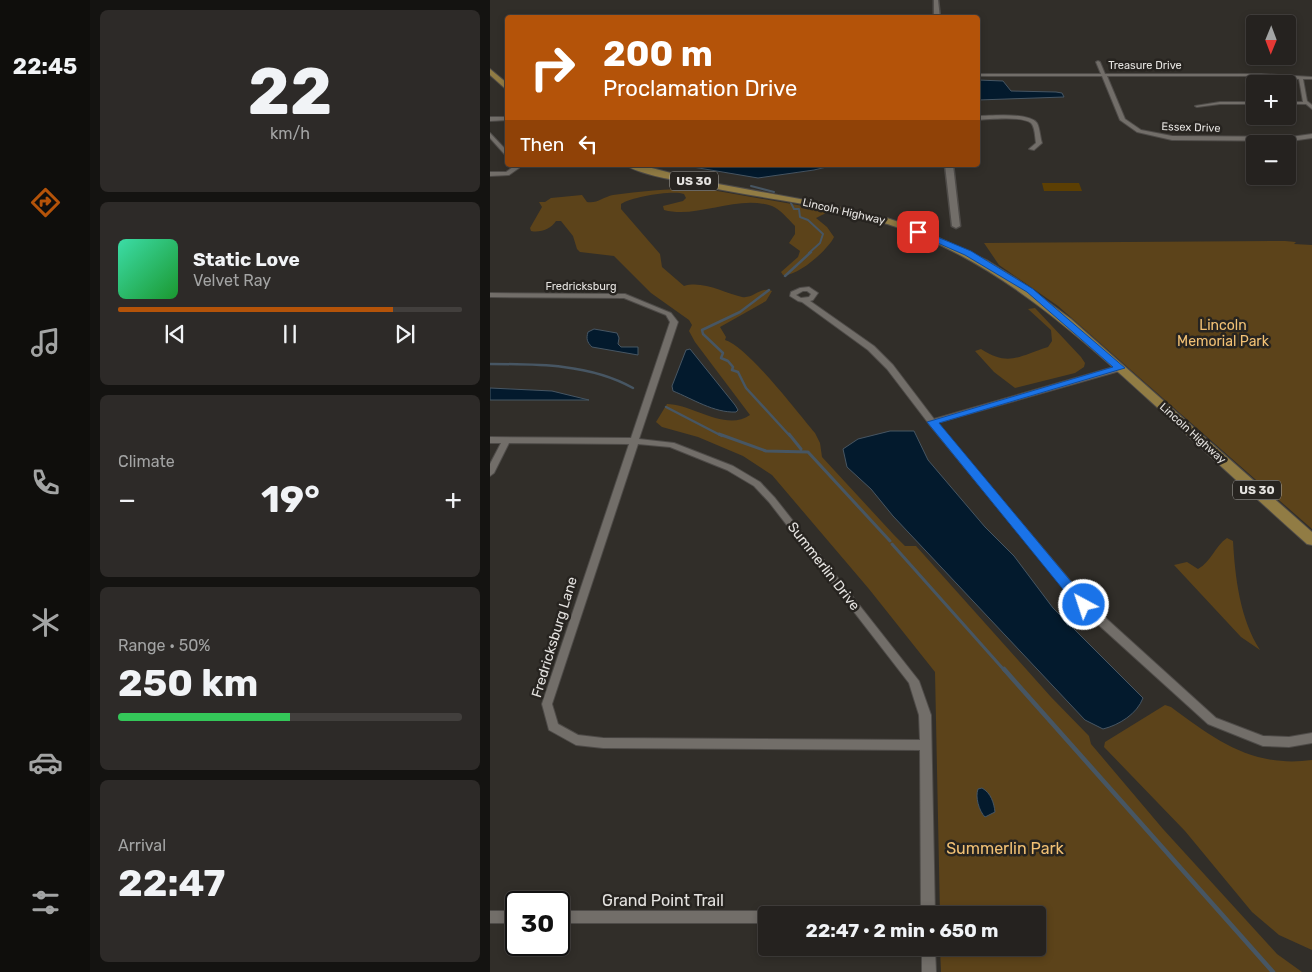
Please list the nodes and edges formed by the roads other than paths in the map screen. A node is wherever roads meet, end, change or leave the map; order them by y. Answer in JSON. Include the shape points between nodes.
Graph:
{"nodes":[{"id":1,"x":936,"y":0,"type":"edge"},
{"id":2,"x":937,"y":15,"type":"edge"},
{"id":3,"x":1098,"y":62,"type":"dead end"},
{"id":4,"x":490,"y":71,"type":"edge"},
{"id":5,"x":980,"y":75,"type":"edge"},
{"id":6,"x":1103,"y":75,"type":"junction"},
{"id":7,"x":1302,"y":78,"type":"junction"},
{"id":8,"x":1312,"y":78,"type":"edge"},
{"id":9,"x":505,"y":86,"type":"edge"},
{"id":10,"x":1246,"y":103,"type":"edge"},
{"id":11,"x":1296,"y":103,"type":"edge"},
{"id":12,"x":1307,"y":103,"type":"junction"},
{"id":13,"x":1197,"y":106,"type":"dead end"},
{"id":14,"x":1312,"y":108,"type":"edge"},
{"id":15,"x":505,"y":118,"type":"edge"},
{"id":16,"x":980,"y":118,"type":"edge"},
{"id":17,"x":490,"y":119,"type":"edge"},
{"id":18,"x":1146,"y":133,"type":"junction"},
{"id":19,"x":490,"y":135,"type":"edge"},
{"id":20,"x":1312,"y":136,"type":"edge"},
{"id":21,"x":1139,"y":137,"type":"dead end"},
{"id":22,"x":1032,"y":149,"type":"dead end"},
{"id":23,"x":505,"y":153,"type":"edge"},
{"id":24,"x":516,"y":167,"type":"edge"},
{"id":25,"x":949,"y":167,"type":"edge"},
{"id":26,"x":653,"y":169,"type":"edge"},
{"id":27,"x":490,"y":174,"type":"edge"},
{"id":28,"x":956,"y":226,"type":"dead end"},
{"id":29,"x":490,"y":296,"type":"edge"},
{"id":30,"x":804,"y":300,"type":"dead end"},
{"id":31,"x":669,"y":314,"type":"joint"},
{"id":32,"x":1120,"y":368,"type":"junction"},
{"id":33,"x":932,"y":422,"type":"junction"},
{"id":34,"x":490,"y":440,"type":"edge"},
{"id":35,"x":506,"y":440,"type":"junction"},
{"id":36,"x":635,"y":441,"type":"junction"},
{"id":37,"x":490,"y":473,"type":"edge"},
{"id":38,"x":1312,"y":540,"type":"edge"},
{"id":39,"x":1312,"y":738,"type":"edge"},
{"id":40,"x":926,"y":745,"type":"junction"},
{"id":41,"x":928,"y":906,"type":"edge"},
{"id":42,"x":490,"y":917,"type":"edge"},
{"id":43,"x":505,"y":917,"type":"edge"},
{"id":44,"x":570,"y":917,"type":"edge"},
{"id":45,"x":758,"y":917,"type":"edge"},
{"id":46,"x":929,"y":956,"type":"edge"},
{"id":47,"x":930,"y":972,"type":"edge"}],
"edges":[{"from":1,"to":2,"type":"street"},
{"from":3,"to":6,"type":"street","name":"Essex Drive"},
{"from":4,"to":9,"type":"main road"},
{"from":5,"to":6,"type":"street","name":"Treasure Drive"},
{"from":6,"to":7,"type":"street","name":"Treasure Drive"},
{"from":6,"to":18,"type":"street","name":"Essex Drive","via":[[1123,120],[1130,127]]},
{"from":7,"to":8,"type":"street","name":"Treasure Drive"},
{"from":7,"to":12,"type":"street"},
{"from":10,"to":13,"type":"street"},
{"from":11,"to":12,"type":"street"},
{"from":12,"to":14,"type":"street"},
{"from":15,"to":17,"type":"street"},
{"from":16,"to":22,"type":"street","via":[[1020,118],[1034,123],[1039,143]]},
{"from":18,"to":20,"type":"street","name":"Essex Drive","via":[[1177,138],[1291,139]]},
{"from":18,"to":21,"type":"street"},
{"from":19,"to":23,"type":"street"},
{"from":24,"to":27,"type":"street","via":[[511,172]]},
{"from":25,"to":28,"type":"street"},
{"from":26,"to":32,"type":"main road","name":"Lincoln Highway","number":"US 30","via":[[831,206],[937,239],[990,265],[1030,290]]},
{"from":29,"to":31,"type":"street","name":"Fredricksburg","via":[[625,296]]},
{"from":30,"to":33,"type":"street","via":[[871,348],[890,367]]},
{"from":31,"to":36,"type":"street","name":"Fredricksburg Lane","via":[[673,327]]},
{"from":32,"to":33,"type":"street"},
{"from":32,"to":38,"type":"main road","name":"Lincoln Highway","number":"US 30"},
{"from":33,"to":39,"type":"street","via":[[1084,605],[1212,721],[1263,741],[1288,742]]},
{"from":34,"to":35,"type":"street","name":"Summerlin Drive"},
{"from":35,"to":36,"type":"street","name":"Summerlin Drive"},
{"from":35,"to":37,"type":"street"},
{"from":36,"to":40,"type":"street","name":"Summerlin Drive","via":[[676,447],[730,468],[757,484],[914,681],[925,714]]},
{"from":36,"to":40,"type":"street","name":"Fredricksburg Lane","via":[[547,704],[553,727],[576,740],[603,743]]},
{"from":40,"to":41,"type":"street","name":"Summerlin Drive"},
{"from":42,"to":43,"type":"street"},
{"from":44,"to":45,"type":"street","name":"Grand Point Trail"},
{"from":46,"to":47,"type":"street"}]}
